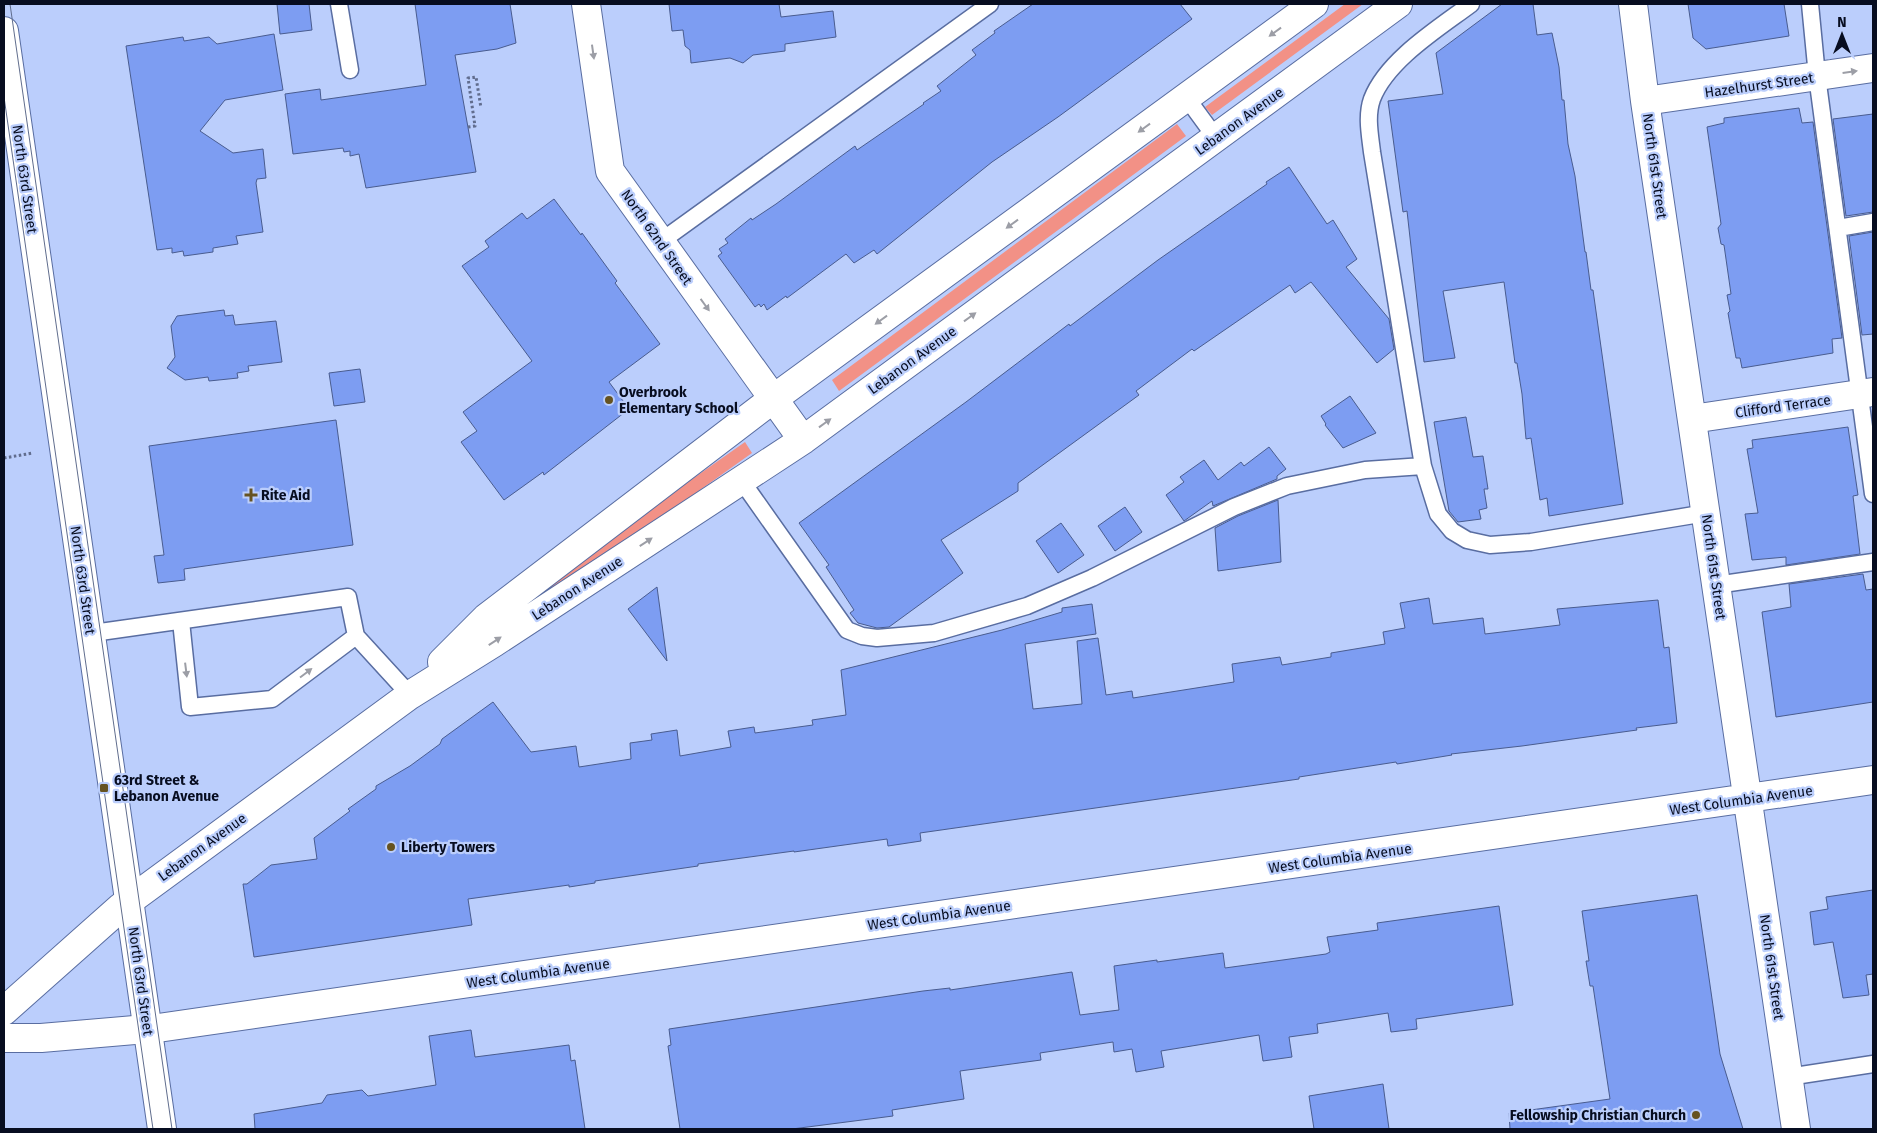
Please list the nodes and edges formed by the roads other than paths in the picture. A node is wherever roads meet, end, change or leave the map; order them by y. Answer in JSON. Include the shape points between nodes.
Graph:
{"nodes":[{"id":1,"x":339,"y":4,"type":"edge"},
{"id":2,"x":586,"y":4,"type":"edge"},
{"id":3,"x":990,"y":4,"type":"edge"},
{"id":4,"x":1314,"y":4,"type":"edge"},
{"id":5,"x":1398,"y":4,"type":"edge"},
{"id":6,"x":1471,"y":4,"type":"edge"},
{"id":7,"x":1633,"y":4,"type":"edge"},
{"id":8,"x":1810,"y":4,"type":"edge"},
{"id":9,"x":4,"y":31,"type":"edge"},
{"id":10,"x":1873,"y":68,"type":"edge"},
{"id":11,"x":350,"y":70,"type":"dead end"},
{"id":12,"x":1818,"y":76,"type":"junction"},
{"id":13,"x":1186,"y":97,"type":"junction"},
{"id":14,"x":1646,"y":101,"type":"junction"},
{"id":15,"x":1216,"y":138,"type":"junction"},
{"id":16,"x":1873,"y":222,"type":"edge"},
{"id":17,"x":1838,"y":228,"type":"junction"},
{"id":18,"x":660,"y":242,"type":"junction"},
{"id":19,"x":1867,"y":393,"type":"edge"},
{"id":20,"x":773,"y":399,"type":"junction"},
{"id":21,"x":1692,"y":419,"type":"junction"},
{"id":22,"x":803,"y":440,"type":"junction"},
{"id":23,"x":1423,"y":466,"type":"junction"},
{"id":24,"x":741,"y":480,"type":"junction"},
{"id":25,"x":1873,"y":494,"type":"edge"},
{"id":26,"x":1706,"y":514,"type":"junction"},
{"id":27,"x":1873,"y":562,"type":"edge"},
{"id":28,"x":1716,"y":584,"type":"junction"},
{"id":29,"x":180,"y":621,"type":"junction"},
{"id":30,"x":91,"y":634,"type":"junction"},
{"id":31,"x":356,"y":636,"type":"junction"},
{"id":32,"x":410,"y":695,"type":"junction"},
{"id":33,"x":1873,"y":780,"type":"edge"},
{"id":34,"x":1748,"y":799,"type":"junction"},
{"id":35,"x":130,"y":901,"type":"junction"},
{"id":36,"x":4,"y":1011,"type":"edge"},
{"id":37,"x":148,"y":1030,"type":"junction"},
{"id":38,"x":4,"y":1038,"type":"edge"},
{"id":39,"x":1873,"y":1064,"type":"edge"},
{"id":40,"x":1788,"y":1077,"type":"junction"},
{"id":41,"x":162,"y":1129,"type":"edge"},
{"id":42,"x":1796,"y":1129,"type":"edge"}],
"edges":[{"from":1,"to":11,"type":"lane"},
{"from":2,"to":18,"type":"street","name":"North 62nd Street","one_way":true,"via":[[610,171]]},
{"from":3,"to":18,"type":"lane"},
{"from":4,"to":13,"type":"street","name":"Lebanon Avenue","one_way":true},
{"from":5,"to":15,"type":"street","name":"Lebanon Avenue"},
{"from":6,"to":23,"type":"lane","via":[[1408,52],[1385,77],[1372,99],[1369,120]]},
{"from":7,"to":14,"type":"street","name":"North 61st Street"},
{"from":8,"to":12,"type":"lane"},
{"from":9,"to":30,"type":"street","name":"North 63rd Street"},
{"from":12,"to":10,"type":"street","name":"Hazelhurst Street","one_way":true},
{"from":12,"to":14,"type":"street","name":"Hazelhurst Street"},
{"from":12,"to":17,"type":"lane"},
{"from":13,"to":15,"type":"lane"},
{"from":13,"to":20,"type":"street","name":"Lebanon Avenue","one_way":true},
{"from":14,"to":21,"type":"street","name":"North 61st Street"},
{"from":22,"to":15,"type":"street","name":"Lebanon Avenue","one_way":true},
{"from":16,"to":17,"type":"lane"},
{"from":17,"to":19,"type":"lane"},
{"from":18,"to":20,"type":"street","name":"North 62nd Street","one_way":true},
{"from":19,"to":21,"type":"street","name":"Clifford Terrace"},
{"from":19,"to":25,"type":"lane"},
{"from":20,"to":22,"type":"street","name":"North 62nd Street"},
{"from":20,"to":32,"type":"street","name":"Lebanon Avenue","via":[[486,618]]},
{"from":21,"to":26,"type":"street","name":"North 61st Street"},
{"from":22,"to":24,"type":"street","name":"Lebanon Avenue"},
{"from":23,"to":24,"type":"lane","via":[[1366,470],[1287,486],[1234,507],[1092,578],[1027,606],[934,633],[877,638],[847,630]]},
{"from":23,"to":26,"type":"lane","via":[[1438,514],[1452,531],[1468,540],[1490,544],[1532,542]]},
{"from":32,"to":24,"type":"street","name":"Lebanon Avenue","one_way":true},
{"from":26,"to":28,"type":"street","name":"North 61st Street"},
{"from":27,"to":28,"type":"lane"},
{"from":28,"to":34,"type":"street","name":"North 61st Street"},
{"from":29,"to":30,"type":"lane"},
{"from":29,"to":31,"type":"lane","via":[[348,597]]},
{"from":29,"to":31,"type":"lane","one_way":true,"via":[[190,707],[272,699]]},
{"from":30,"to":35,"type":"street","name":"North 63rd Street"},
{"from":31,"to":32,"type":"lane"},
{"from":32,"to":35,"type":"street","name":"Lebanon Avenue"},
{"from":33,"to":34,"type":"street","name":"West Columbia Avenue"},
{"from":34,"to":37,"type":"street","name":"West Columbia Avenue"},
{"from":34,"to":40,"type":"street","name":"North 61st Street"},
{"from":35,"to":36,"type":"street","name":"Lebanon Avenue"},
{"from":35,"to":37,"type":"street","name":"North 63rd Street"},
{"from":37,"to":38,"type":"street","name":"West Columbia Avenue"},
{"from":37,"to":41,"type":"street","name":"North 63rd Street"},
{"from":39,"to":40,"type":"lane"},
{"from":40,"to":42,"type":"street","name":"North 61st Street"}]}
